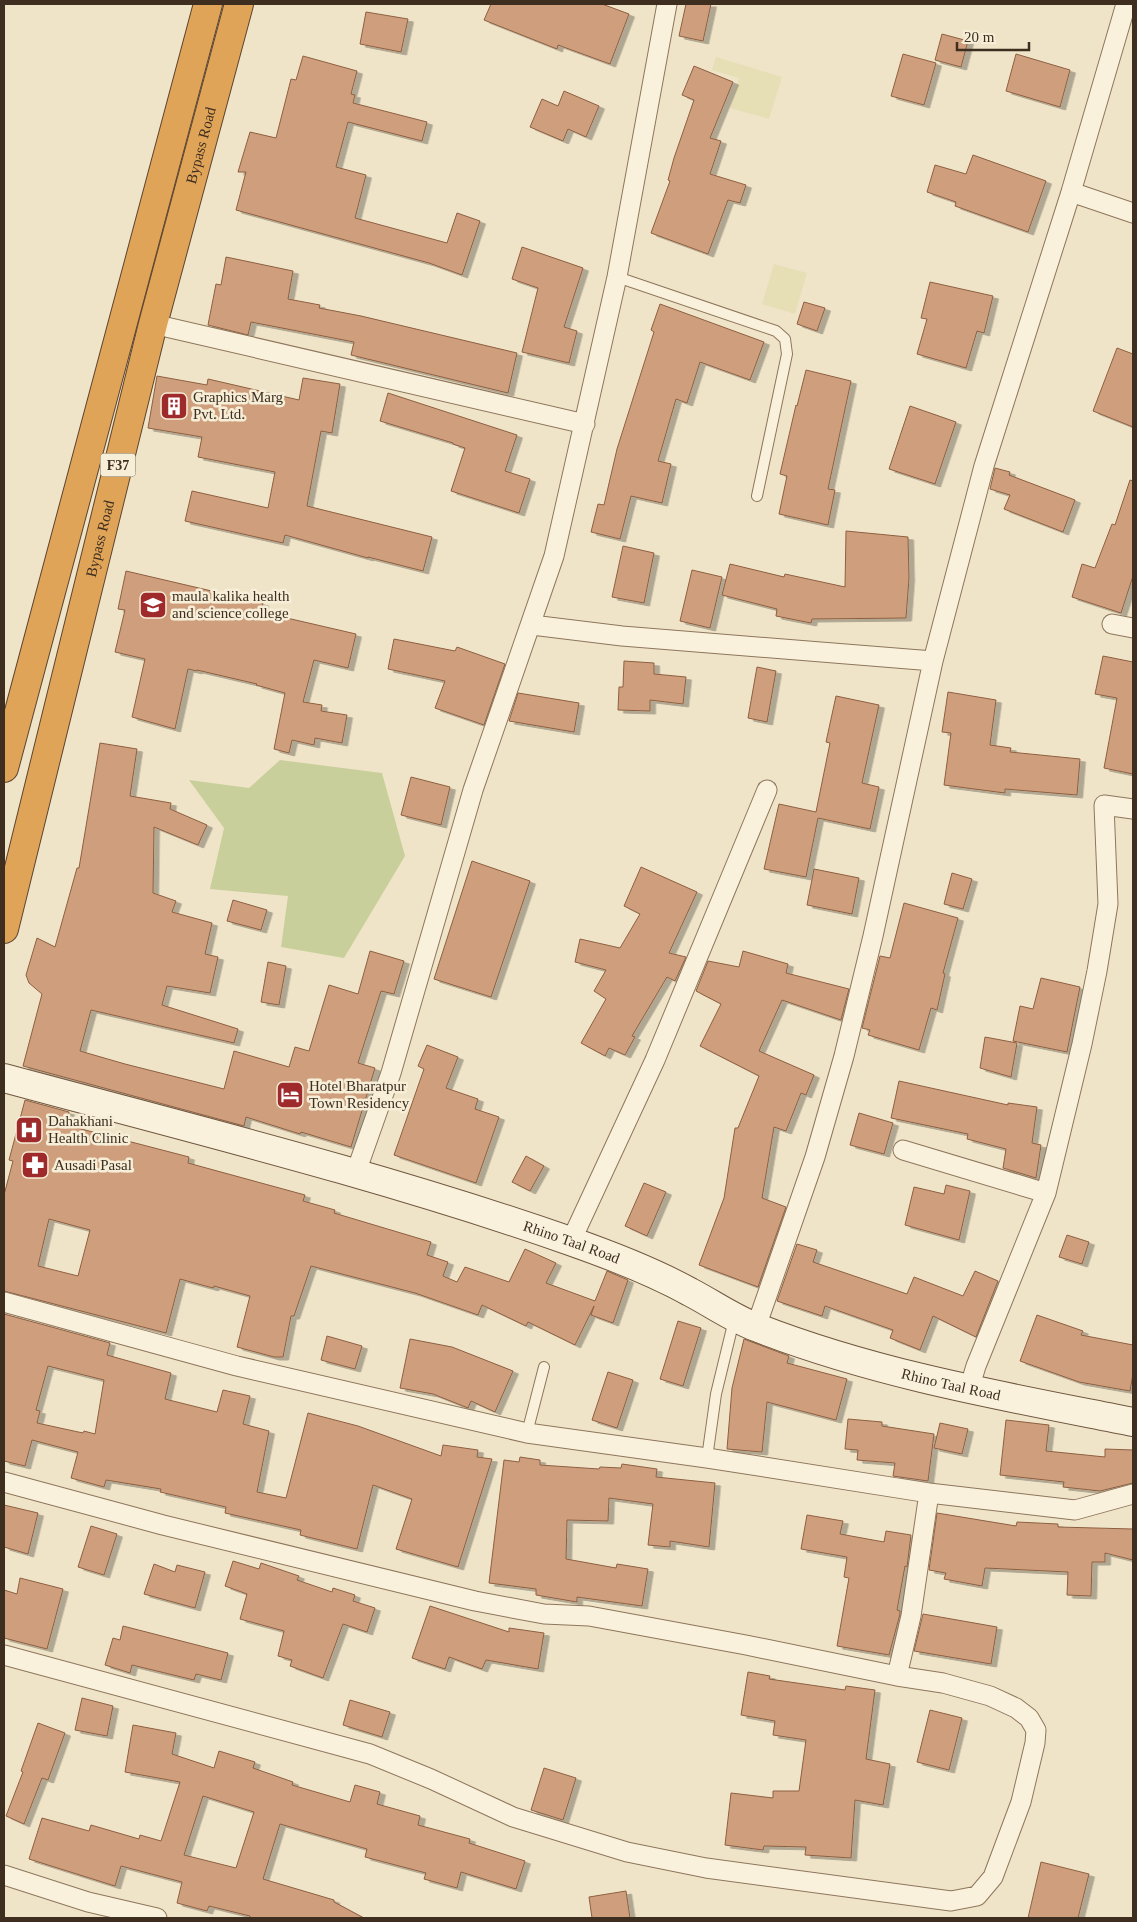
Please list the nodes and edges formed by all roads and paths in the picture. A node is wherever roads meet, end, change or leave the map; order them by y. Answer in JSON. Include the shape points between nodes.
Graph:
{"nodes":[{"id":1,"x":208,"y":4,"type":"edge"},
{"id":2,"x":239,"y":4,"type":"edge"},
{"id":3,"x":667,"y":4,"type":"edge"},
{"id":4,"x":1126,"y":4,"type":"edge"},
{"id":5,"x":1072,"y":192,"type":"junction"},
{"id":6,"x":1133,"y":213,"type":"edge"},
{"id":7,"x":617,"y":277,"type":"junction"},
{"id":8,"x":153,"y":324,"type":"junction"},
{"id":9,"x":585,"y":424,"type":"junction"},
{"id":10,"x":757,"y":496,"type":"dead end"},
{"id":11,"x":1112,"y":624,"type":"dead end"},
{"id":12,"x":532,"y":625,"type":"junction"},
{"id":13,"x":1133,"y":628,"type":"edge"},
{"id":14,"x":933,"y":661,"type":"junction"},
{"id":15,"x":4,"y":768,"type":"edge"},
{"id":16,"x":767,"y":790,"type":"dead end"},
{"id":17,"x":1133,"y":809,"type":"edge"},
{"id":18,"x":4,"y":929,"type":"edge"},
{"id":19,"x":4,"y":1078,"type":"edge"},
{"id":20,"x":904,"y":1150,"type":"dead end"},
{"id":21,"x":356,"y":1172,"type":"junction"},
{"id":22,"x":1046,"y":1193,"type":"junction"},
{"id":23,"x":571,"y":1241,"type":"junction"},
{"id":24,"x":4,"y":1302,"type":"edge"},
{"id":25,"x":745,"y":1322,"type":"junction"},
{"id":26,"x":544,"y":1367,"type":"dead end"},
{"id":27,"x":969,"y":1389,"type":"junction"},
{"id":28,"x":1133,"y":1422,"type":"edge"},
{"id":29,"x":527,"y":1433,"type":"junction"},
{"id":30,"x":707,"y":1458,"type":"junction"},
{"id":31,"x":4,"y":1482,"type":"edge"},
{"id":32,"x":929,"y":1493,"type":"junction"},
{"id":33,"x":1133,"y":1494,"type":"edge"},
{"id":34,"x":4,"y":1655,"type":"edge"},
{"id":35,"x":897,"y":1676,"type":"junction"},
{"id":36,"x":4,"y":1875,"type":"edge"},
{"id":37,"x":157,"y":1918,"type":"edge"}],
"edges":[{"from":1,"to":15,"type":"highway","name":"Bypass Road","number":"F37"},
{"from":2,"to":8,"type":"highway","name":"Bypass Road","number":"F37"},
{"from":3,"to":7,"type":"street"},
{"from":4,"to":5,"type":"street"},
{"from":5,"to":6,"type":"street"},
{"from":5,"to":14,"type":"street","via":[[984,466]]},
{"from":7,"to":9,"type":"street"},
{"from":7,"to":10,"type":"lane","via":[[776,331],[785,339],[788,354]]},
{"from":8,"to":9,"type":"street"},
{"from":8,"to":18,"type":"highway","name":"Bypass Road","number":"F37"},
{"from":9,"to":12,"type":"street","via":[[554,556]]},
{"from":11,"to":13,"type":"street"},
{"from":12,"to":14,"type":"street","via":[[622,636]]},
{"from":12,"to":21,"type":"street","via":[[473,790],[391,1073]]},
{"from":14,"to":25,"type":"street","via":[[844,1056],[815,1157]]},
{"from":16,"to":23,"type":"street","via":[[655,1060]]},
{"from":17,"to":22,"type":"street","via":[[1104,805],[1108,904],[1084,1035]]},
{"from":19,"to":21,"type":"street","name":"Rhino Taal Road"},
{"from":20,"to":22,"type":"street"},
{"from":21,"to":23,"type":"street","name":"Rhino Taal Road"},
{"from":22,"to":27,"type":"street"},
{"from":23,"to":25,"type":"street","name":"Rhino Taal Road","via":[[642,1269]]},
{"from":24,"to":29,"type":"street","via":[[236,1366]]},
{"from":25,"to":27,"type":"street","name":"Rhino Taal Road","via":[[844,1356]]},
{"from":25,"to":30,"type":"lane","via":[[716,1394]]},
{"from":26,"to":29,"type":"lane"},
{"from":27,"to":28,"type":"street","name":"Rhino Taal Road"},
{"from":29,"to":30,"type":"street"},
{"from":30,"to":32,"type":"street"},
{"from":31,"to":35,"type":"street","via":[[163,1525],[475,1601],[544,1614],[589,1616]]},
{"from":32,"to":33,"type":"street","via":[[1075,1510]]},
{"from":32,"to":35,"type":"street","via":[[911,1616]]},
{"from":34,"to":35,"type":"street","via":[[370,1754],[513,1817],[627,1852],[706,1868],[951,1901],[977,1896],[993,1878],[1021,1802],[1036,1730],[1029,1718],[1016,1708],[990,1696],[943,1683]]},
{"from":36,"to":37,"type":"street","via":[[88,1902]]}]}
